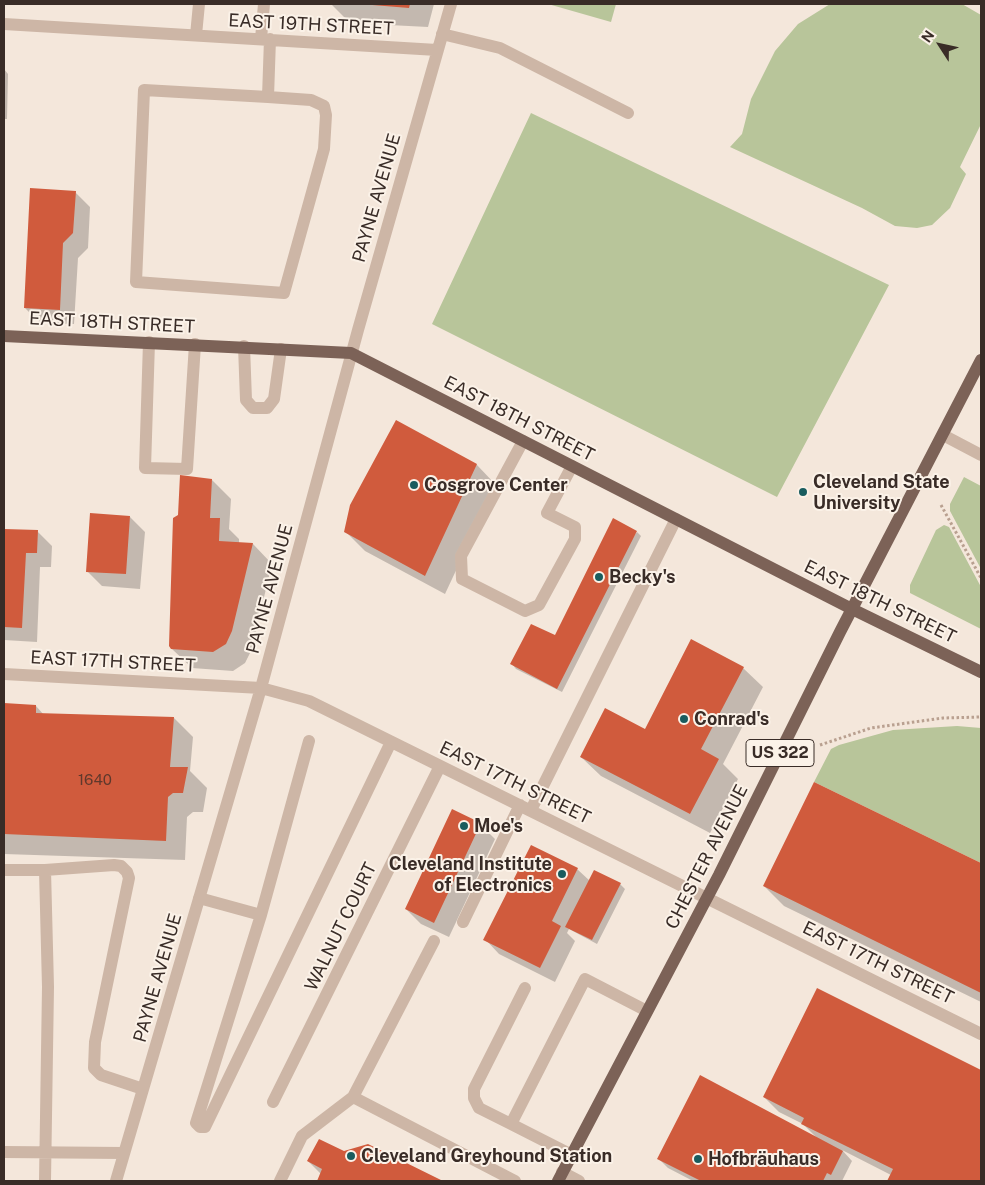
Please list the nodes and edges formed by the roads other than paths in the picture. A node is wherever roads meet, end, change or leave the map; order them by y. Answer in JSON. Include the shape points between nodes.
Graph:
{"nodes":[{"id":1,"x":199,"y":4,"type":"edge"},
{"id":2,"x":264,"y":4,"type":"edge"},
{"id":3,"x":450,"y":4,"type":"edge"},
{"id":4,"x":4,"y":24,"type":"edge"},
{"id":5,"x":442,"y":34,"type":"junction"},
{"id":6,"x":196,"y":35,"type":"junction"},
{"id":7,"x":266,"y":39,"type":"junction"},
{"id":8,"x":438,"y":50,"type":"junction"},
{"id":9,"x":268,"y":98,"type":"junction"},
{"id":10,"x":628,"y":113,"type":"dead end"},
{"id":11,"x":4,"y":336,"type":"edge"},
{"id":12,"x":150,"y":342,"type":"junction"},
{"id":13,"x":195,"y":344,"type":"junction"},
{"id":14,"x":244,"y":346,"type":"junction"},
{"id":15,"x":282,"y":349,"type":"junction"},
{"id":16,"x":351,"y":353,"type":"junction"},
{"id":17,"x":981,"y":360,"type":"edge"},
{"id":18,"x":942,"y":436,"type":"junction"},
{"id":19,"x":523,"y":441,"type":"junction"},
{"id":20,"x":981,"y":455,"type":"edge"},
{"id":21,"x":572,"y":466,"type":"junction"},
{"id":22,"x":676,"y":519,"type":"junction"},
{"id":23,"x":852,"y":609,"type":"junction"},
{"id":24,"x":981,"y":672,"type":"edge"},
{"id":25,"x":4,"y":674,"type":"edge"},
{"id":26,"x":261,"y":688,"type":"junction"},
{"id":27,"x":309,"y":741,"type":"dead end"},
{"id":28,"x":391,"y":742,"type":"junction"},
{"id":29,"x":440,"y":766,"type":"junction"},
{"id":30,"x":526,"y":808,"type":"junction"},
{"id":31,"x":4,"y":870,"type":"edge"},
{"id":32,"x":45,"y":870,"type":"junction"},
{"id":33,"x":200,"y":898,"type":"junction"},
{"id":34,"x":707,"y":898,"type":"junction"},
{"id":35,"x":260,"y":915,"type":"junction"},
{"id":36,"x":463,"y":922,"type":"dead end"},
{"id":37,"x":434,"y":941,"type":"dead end"},
{"id":38,"x":525,"y":988,"type":"dead end"},
{"id":39,"x":647,"y":1011,"type":"junction"},
{"id":40,"x":981,"y":1034,"type":"edge"},
{"id":41,"x":143,"y":1089,"type":"junction"},
{"id":42,"x":353,"y":1097,"type":"junction"},
{"id":43,"x":273,"y":1102,"type":"dead end"},
{"id":44,"x":511,"y":1124,"type":"junction"},
{"id":45,"x":4,"y":1152,"type":"edge"},
{"id":46,"x":47,"y":1152,"type":"junction"},
{"id":47,"x":124,"y":1154,"type":"junction"},
{"id":48,"x":572,"y":1155,"type":"junction"},
{"id":49,"x":560,"y":1177,"type":"edge"},
{"id":50,"x":45,"y":1181,"type":"edge"},
{"id":51,"x":116,"y":1181,"type":"edge"},
{"id":52,"x":280,"y":1181,"type":"edge"},
{"id":53,"x":515,"y":1181,"type":"edge"},
{"id":54,"x":580,"y":1181,"type":"edge"}],
"edges":[{"from":1,"to":6,"type":"street"},
{"from":2,"to":7,"type":"street"},
{"from":3,"to":5,"type":"street","name":"PAYNE AVENUE"},
{"from":4,"to":6,"type":"street","name":"EAST 19TH STREET"},
{"from":5,"to":8,"type":"street","name":"PAYNE AVENUE"},
{"from":5,"to":10,"type":"street","via":[[500,48]]},
{"from":6,"to":7,"type":"street","name":"EAST 19TH STREET"},
{"from":7,"to":8,"type":"street","name":"EAST 19TH STREET"},
{"from":7,"to":9,"type":"street"},
{"from":8,"to":16,"type":"street","name":"PAYNE AVENUE"},
{"from":9,"to":9,"type":"street","via":[[311,100],[324,106],[326,115],[324,149],[284,293],[136,282],[144,90]]},
{"from":11,"to":12,"type":"main road","name":"EAST 18TH STREET"},
{"from":12,"to":13,"type":"main road","name":"EAST 18TH STREET"},
{"from":12,"to":13,"type":"street","via":[[145,468],[187,469]]},
{"from":13,"to":14,"type":"main road","name":"EAST 18TH STREET"},
{"from":14,"to":15,"type":"main road","name":"EAST 18TH STREET"},
{"from":14,"to":15,"type":"street","via":[[246,400],[254,408],[267,408],[274,399]]},
{"from":15,"to":16,"type":"main road","name":"EAST 18TH STREET"},
{"from":16,"to":19,"type":"main road","name":"EAST 18TH STREET"},
{"from":16,"to":26,"type":"street","name":"PAYNE AVENUE"},
{"from":17,"to":18,"type":"main road","name":"CHESTER AVENUE","number":"US 322"},
{"from":18,"to":20,"type":"street"},
{"from":18,"to":23,"type":"main road","name":"CHESTER AVENUE","number":"US 322"},
{"from":19,"to":21,"type":"main road","name":"EAST 18TH STREET"},
{"from":19,"to":21,"type":"street","via":[[461,556],[462,579],[525,611],[539,605],[575,539],[575,528],[547,513]]},
{"from":21,"to":22,"type":"main road","name":"EAST 18TH STREET"},
{"from":22,"to":23,"type":"main road","name":"EAST 18TH STREET"},
{"from":22,"to":30,"type":"street"},
{"from":23,"to":24,"type":"main road","name":"EAST 18TH STREET"},
{"from":23,"to":34,"type":"main road","name":"CHESTER AVENUE","number":"US 322"},
{"from":25,"to":26,"type":"street","name":"EAST 17TH STREET"},
{"from":26,"to":28,"type":"street","name":"EAST 17TH STREET","via":[[309,701]]},
{"from":26,"to":33,"type":"street","name":"PAYNE AVENUE"},
{"from":27,"to":35,"type":"street"},
{"from":28,"to":29,"type":"street","name":"EAST 17TH STREET"},
{"from":28,"to":35,"type":"street","via":[[205,1127],[200,1127],[196,1123]]},
{"from":29,"to":30,"type":"street","name":"EAST 17TH STREET"},
{"from":29,"to":43,"type":"street","name":"WALNUT COURT"},
{"from":30,"to":34,"type":"street","name":"EAST 17TH STREET"},
{"from":30,"to":36,"type":"street"},
{"from":31,"to":32,"type":"street"},
{"from":32,"to":41,"type":"street","via":[[114,865],[127,872],[127,886],[95,1042],[94,1068],[101,1075]]},
{"from":32,"to":46,"type":"street"},
{"from":33,"to":35,"type":"street"},
{"from":33,"to":41,"type":"street","name":"PAYNE AVENUE"},
{"from":34,"to":39,"type":"main road","name":"CHESTER AVENUE","number":"US 322"},
{"from":34,"to":40,"type":"street","name":"EAST 17TH STREET"},
{"from":37,"to":42,"type":"street"},
{"from":38,"to":44,"type":"street","via":[[474,1089],[479,1108]]},
{"from":39,"to":44,"type":"street","via":[[585,979]]},
{"from":39,"to":48,"type":"main road","name":"CHESTER AVENUE","number":"US 322"},
{"from":41,"to":47,"type":"street","name":"PAYNE AVENUE"},
{"from":42,"to":52,"type":"street","via":[[302,1136]]},
{"from":42,"to":53,"type":"street"},
{"from":44,"to":48,"type":"street"},
{"from":45,"to":46,"type":"street"},
{"from":46,"to":47,"type":"street"},
{"from":46,"to":50,"type":"street"},
{"from":47,"to":51,"type":"street","name":"PAYNE AVENUE"},
{"from":48,"to":49,"type":"main road","name":"CHESTER AVENUE","number":"US 322"},
{"from":49,"to":54,"type":"street"}]}
